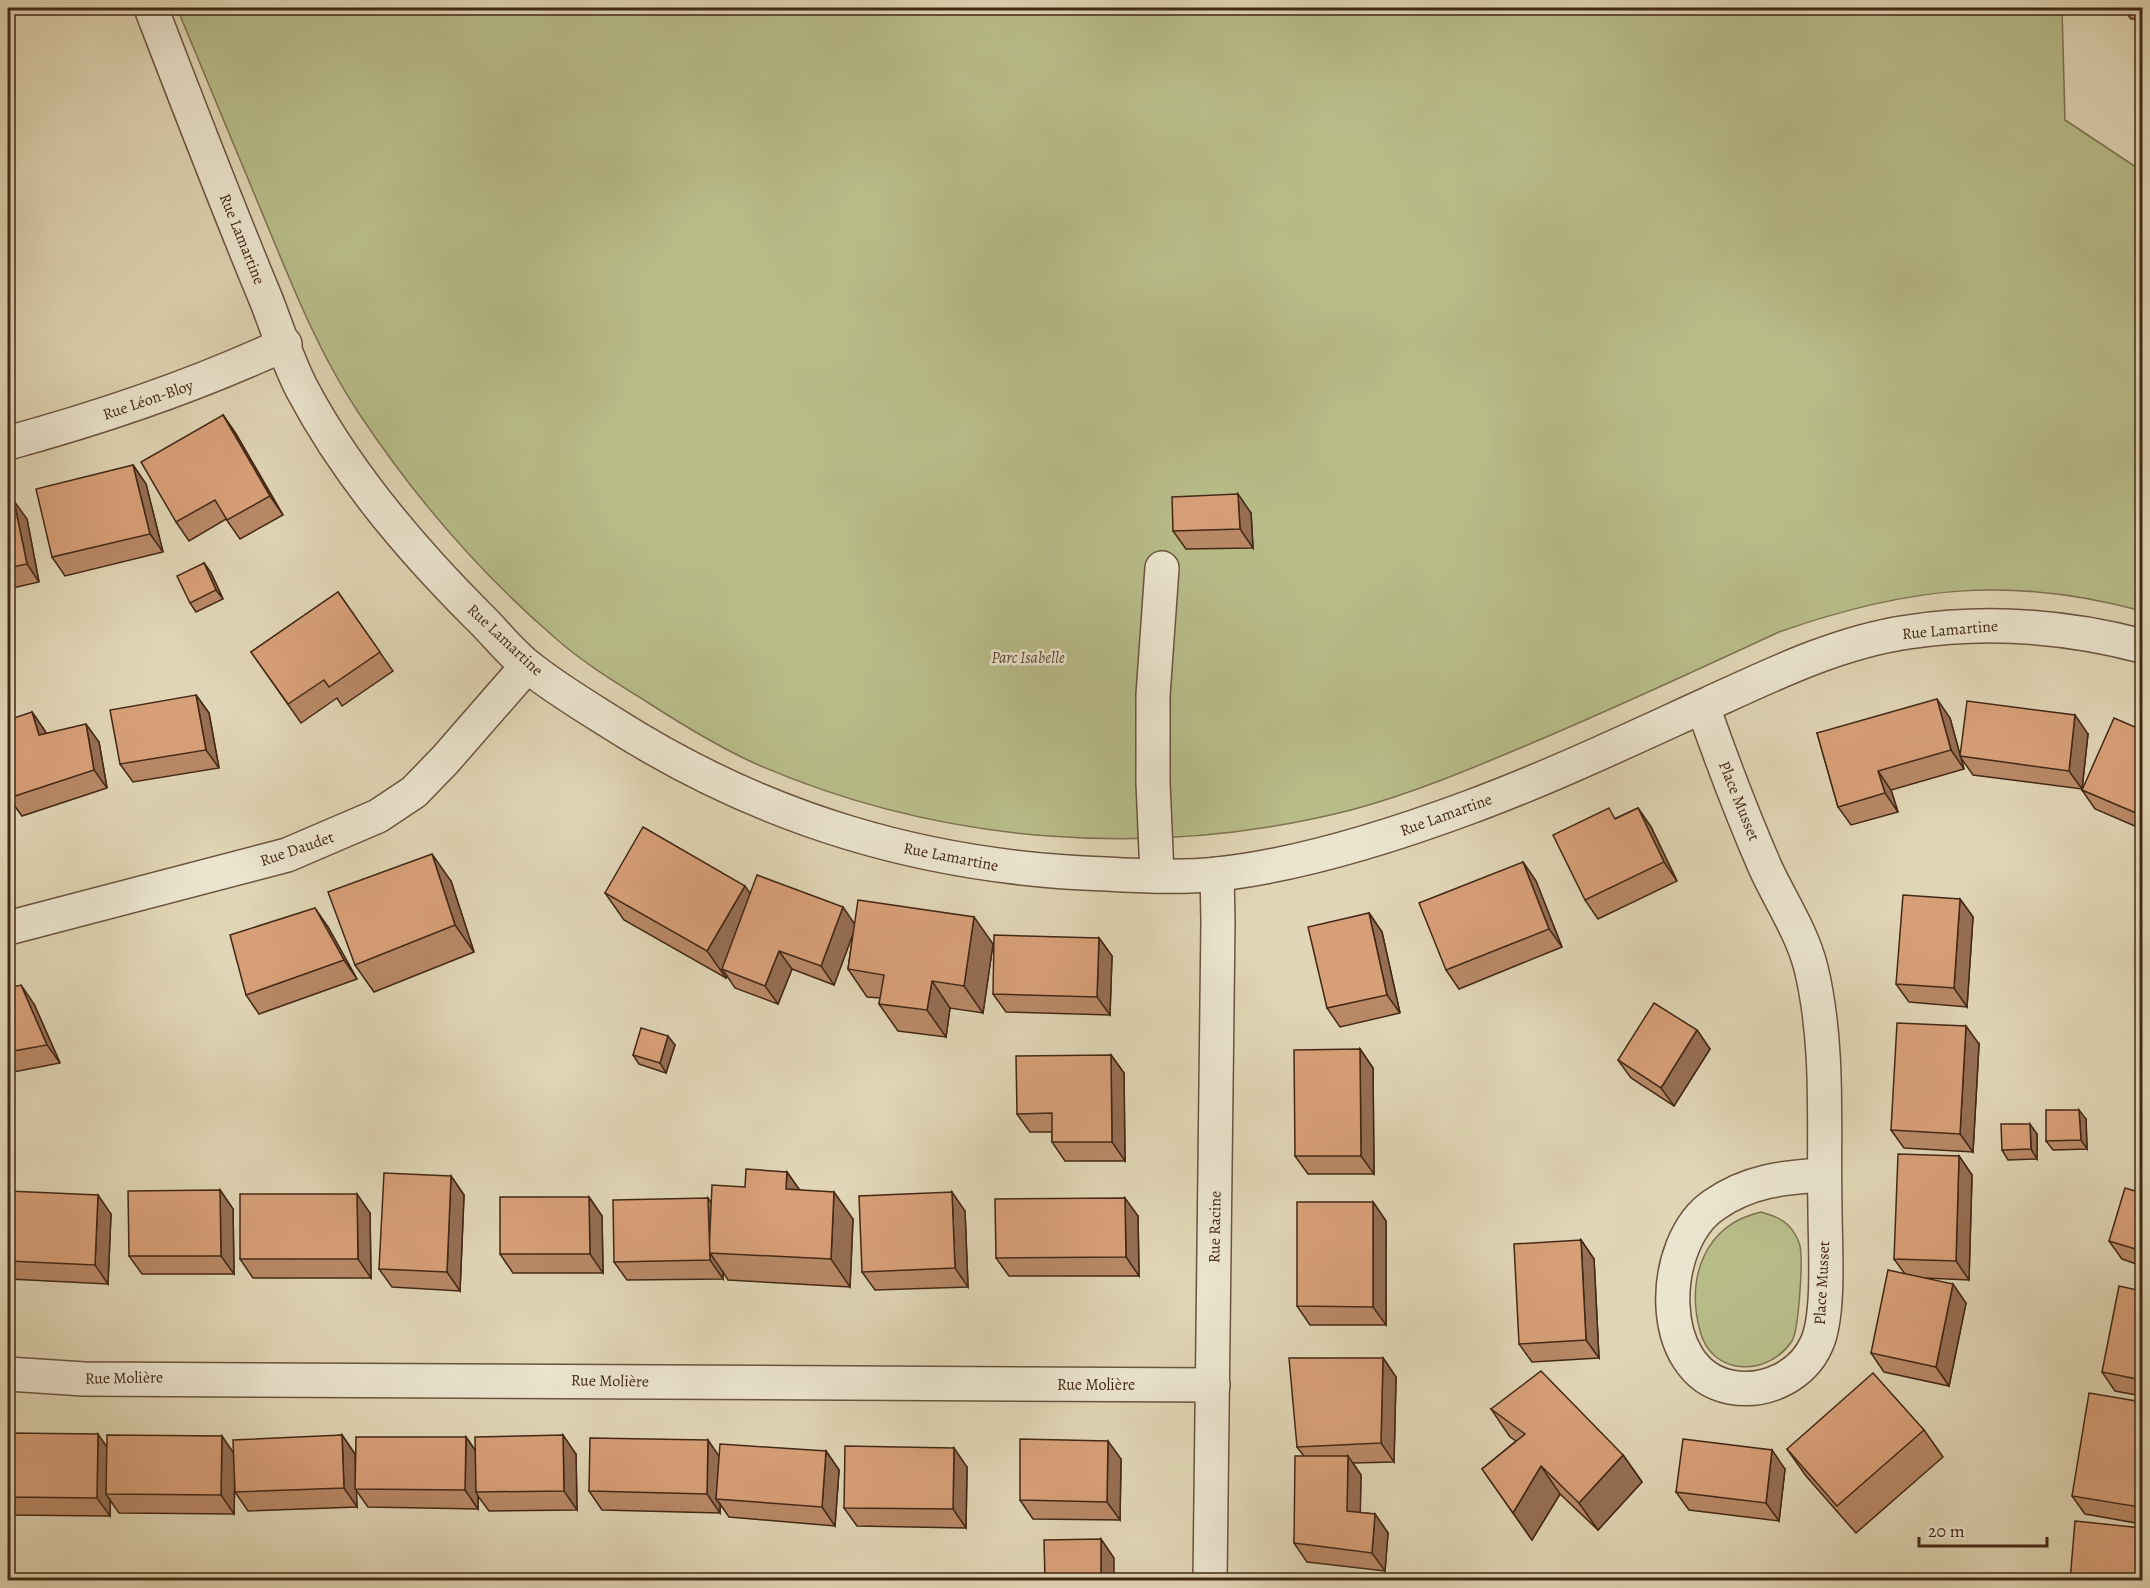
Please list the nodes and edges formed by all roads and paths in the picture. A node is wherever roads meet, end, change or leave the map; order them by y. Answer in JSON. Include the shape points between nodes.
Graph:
{"nodes":[{"id":1,"x":151,"y":8,"type":"edge"},
{"id":2,"x":285,"y":344,"type":"junction"},
{"id":3,"x":8,"y":443,"type":"edge"},
{"id":4,"x":1162,"y":568,"type":"dead end"},
{"id":5,"x":2142,"y":646,"type":"edge"},
{"id":6,"x":527,"y":666,"type":"junction"},
{"id":7,"x":1702,"y":707,"type":"junction"},
{"id":8,"x":1217,"y":874,"type":"junction"},
{"id":9,"x":1158,"y":875,"type":"junction"},
{"id":10,"x":8,"y":928,"type":"edge"},
{"id":11,"x":1824,"y":1174,"type":"junction"},
{"id":12,"x":8,"y":1374,"type":"edge"},
{"id":13,"x":1213,"y":1385,"type":"junction"},
{"id":14,"x":1210,"y":1581,"type":"edge"}],
"edges":[{"from":1,"to":2,"type":"street","name":"Rue Lamartine"},
{"from":2,"to":3,"type":"street","name":"Rue Léon-Bloy","via":[[155,399]]},
{"from":2,"to":6,"type":"street","name":"Rue Lamartine","via":[[301,387],[370,495],[437,573]]},
{"from":4,"to":9,"type":"street","via":[[1153,696]]},
{"from":5,"to":7,"type":"street","name":"Rue Lamartine","via":[[2092,634],[2034,627],[1976,626],[1903,632],[1803,662]]},
{"from":6,"to":9,"type":"street","name":"Rue Lamartine","via":[[684,765],[820,826],[875,842],[1001,867]]},
{"from":6,"to":10,"type":"street","name":"Rue Daudet","via":[[414,792],[378,816],[287,855]]},
{"from":7,"to":8,"type":"street","name":"Rue Lamartine","via":[[1526,785],[1410,829],[1340,850]]},
{"from":7,"to":11,"type":"street","name":"Place Musset","via":[[1810,964],[1823,1043]]},
{"from":8,"to":9,"type":"street","name":"Rue Lamartine"},
{"from":8,"to":13,"type":"street","name":"Rue Racine"},
{"from":11,"to":11,"type":"street","name":"Place Musset","via":[[1773,1179],[1744,1188],[1712,1206],[1688,1236],[1676,1268],[1674,1315],[1684,1355],[1711,1381],[1748,1389],[1766,1386],[1784,1379],[1810,1356],[1818,1341],[1823,1311]]},
{"from":12,"to":13,"type":"street","name":"Rue Molière","via":[[84,1379]]},
{"from":13,"to":14,"type":"street","name":"Rue Racine"}]}
